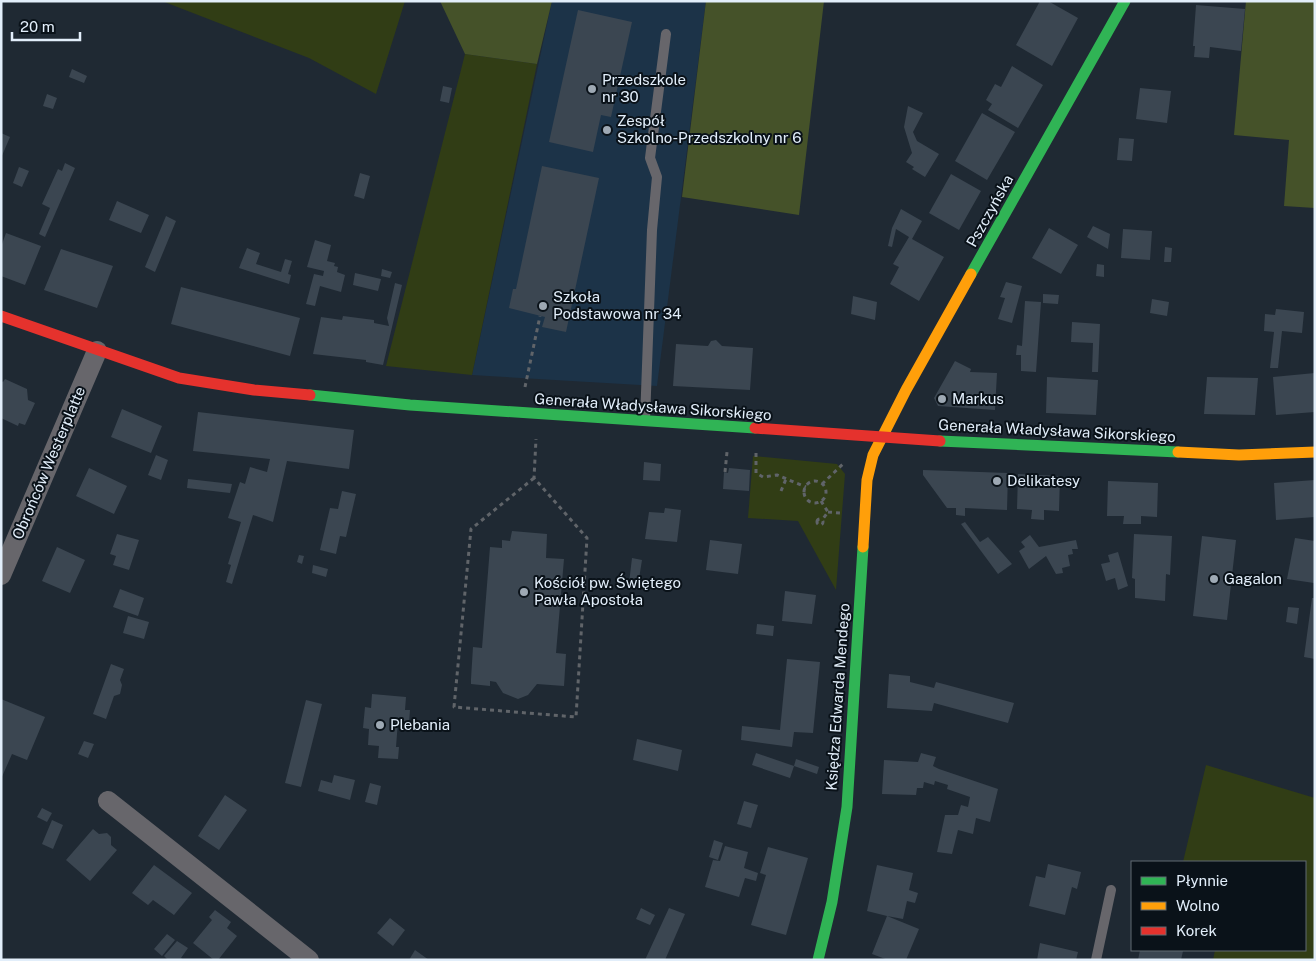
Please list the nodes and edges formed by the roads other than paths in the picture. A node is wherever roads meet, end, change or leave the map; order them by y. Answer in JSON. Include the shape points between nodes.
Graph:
{"nodes":[{"id":1,"x":1126,"y":1,"type":"edge"},
{"id":2,"x":666,"y":34,"type":"dead end"},
{"id":3,"x":1,"y":316,"type":"edge"},
{"id":4,"x":97,"y":351,"type":"junction"},
{"id":5,"x":645,"y":421,"type":"junction"},
{"id":6,"x":882,"y":436,"type":"junction"},
{"id":7,"x":1315,"y":452,"type":"edge"},
{"id":8,"x":1,"y":575,"type":"edge"},
{"id":9,"x":108,"y":801,"type":"dead end"},
{"id":10,"x":1111,"y":890,"type":"dead end"},
{"id":11,"x":309,"y":960,"type":"edge"},
{"id":12,"x":818,"y":960,"type":"edge"},
{"id":13,"x":1096,"y":960,"type":"edge"}],
"edges":[{"from":1,"to":6,"type":"street","name":"Pszczyńska"},
{"from":2,"to":5,"type":"lane","via":[[650,158],[657,177]]},
{"from":3,"to":4,"type":"street","name":"Generała Władysława Sikorskiego"},
{"from":4,"to":5,"type":"street","name":"Generała Władysława Sikorskiego","via":[[179,378],[216,385],[410,405]]},
{"from":4,"to":8,"type":"street","name":"Obrońców Westerplatte"},
{"from":5,"to":6,"type":"street","name":"Generała Władysława Sikorskiego"},
{"from":6,"to":7,"type":"street","name":"Generała Władysława Sikorskiego","via":[[1231,455]]},
{"from":6,"to":12,"type":"street","name":"Księdza Edwarda Mendego","via":[[867,480],[844,832]]},
{"from":9,"to":11,"type":"street"},
{"from":10,"to":13,"type":"lane"}]}
